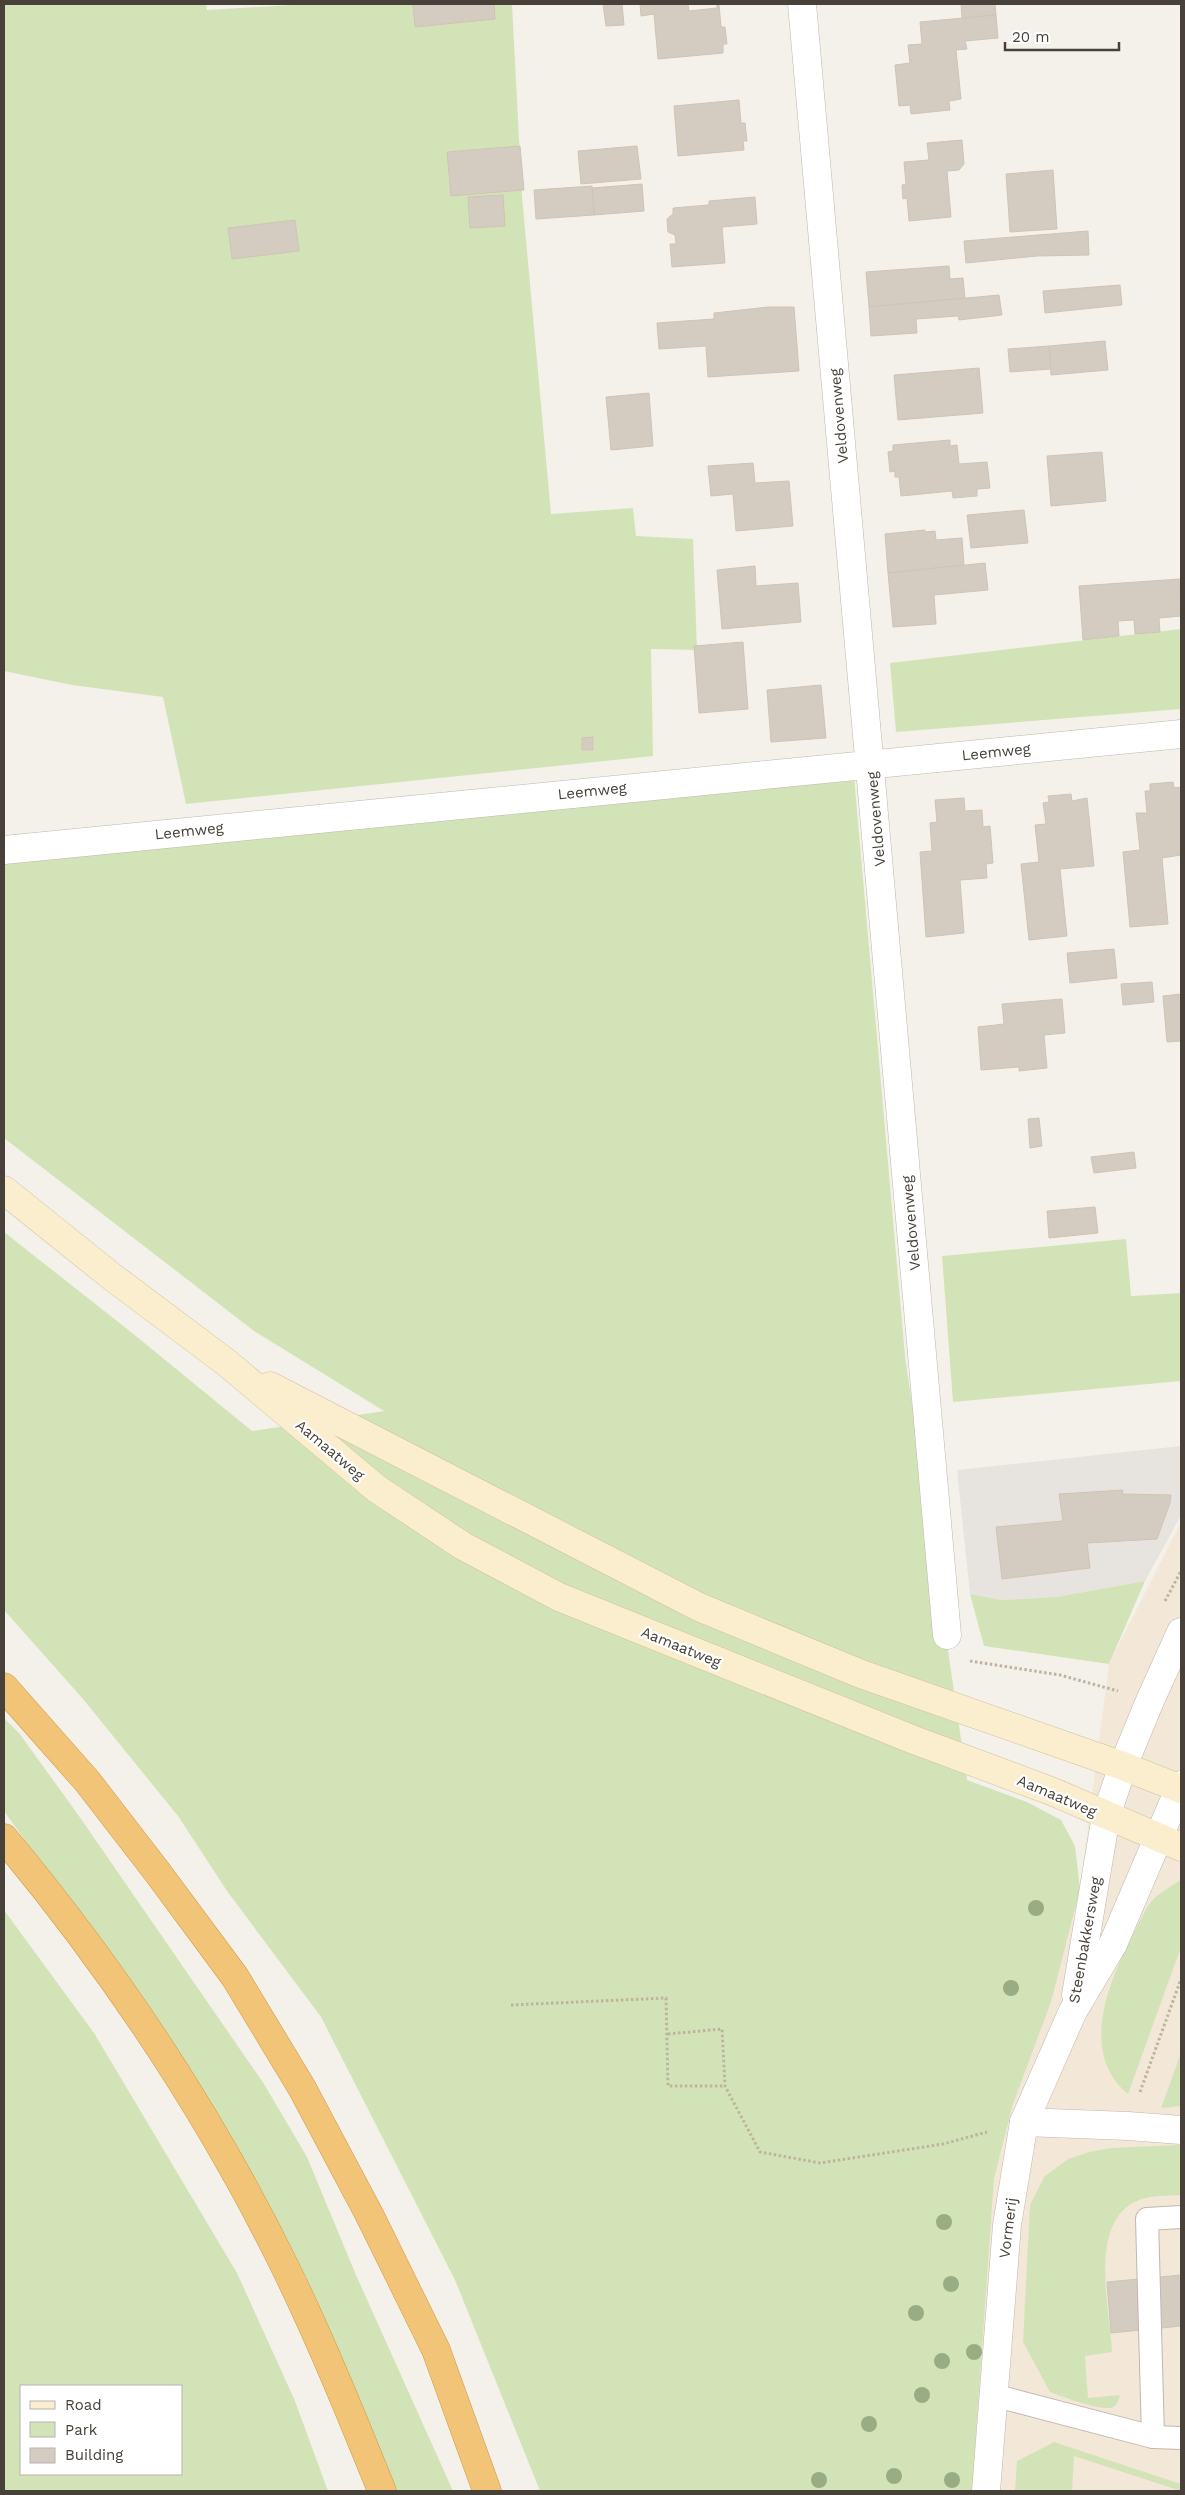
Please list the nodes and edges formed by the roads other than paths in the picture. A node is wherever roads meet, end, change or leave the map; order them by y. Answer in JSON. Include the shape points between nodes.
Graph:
{"nodes":[{"id":1,"x":802,"y":4,"type":"edge"},
{"id":2,"x":1181,"y":734,"type":"edge"},
{"id":3,"x":871,"y":764,"type":"junction"},
{"id":4,"x":4,"y":850,"type":"edge"},
{"id":5,"x":4,"y":1190,"type":"edge"},
{"id":6,"x":227,"y":1363,"type":"junction"},
{"id":7,"x":1181,"y":1632,"type":"edge"},
{"id":8,"x":947,"y":1635,"type":"road end"},
{"id":9,"x":4,"y":1687,"type":"edge"},
{"id":10,"x":1123,"y":1766,"type":"junction"},
{"id":11,"x":1181,"y":1788,"type":"edge"},
{"id":12,"x":1106,"y":1816,"type":"junction"},
{"id":13,"x":4,"y":1838,"type":"edge"},
{"id":14,"x":1170,"y":1844,"type":"edge"},
{"id":15,"x":1073,"y":2011,"type":"junction"},
{"id":16,"x":1024,"y":2122,"type":"junction"},
{"id":17,"x":1181,"y":2130,"type":"edge"},
{"id":18,"x":1181,"y":2217,"type":"edge"},
{"id":19,"x":993,"y":2395,"type":"junction"},
{"id":20,"x":1153,"y":2437,"type":"junction"},
{"id":21,"x":1181,"y":2438,"type":"edge"},
{"id":22,"x":382,"y":2491,"type":"edge"},
{"id":23,"x":488,"y":2491,"type":"edge"},
{"id":24,"x":986,"y":2491,"type":"edge"}],
"edges":[{"from":1,"to":3,"type":"street","name":"Veldovenweg"},
{"from":2,"to":3,"type":"street","name":"Leemweg"},
{"from":3,"to":4,"type":"street","name":"Leemweg"},
{"from":3,"to":8,"type":"street","name":"Veldovenweg"},
{"from":5,"to":6,"type":"main road","name":"Aamaatweg"},
{"from":6,"to":10,"type":"main road","name":"Aamaatweg","via":[[699,1607],[861,1674]]},
{"from":6,"to":12,"type":"main road","name":"Aamaatweg","via":[[377,1489],[462,1546],[559,1597],[914,1740],[1051,1791]]},
{"from":7,"to":10,"type":"street","name":"Steenbakkersweg"},
{"from":9,"to":23,"type":"highway","via":[[87,1781],[158,1873],[235,1977],[302,2088],[436,2350]]},
{"from":10,"to":11,"type":"main road","name":"Aamaatweg"},
{"from":10,"to":12,"type":"street","name":"Steenbakkersweg"},
{"from":11,"to":14,"type":"street","name":"Steenbakkersweg"},
{"from":12,"to":14,"type":"main road","name":"Aamaatweg"},
{"from":12,"to":15,"type":"street","name":"Steenbakkersweg"},
{"from":13,"to":22,"type":"highway","via":[[116,1984],[185,2085],[287,2271]]},
{"from":14,"to":15,"type":"street","name":"Steenbakkersweg"},
{"from":15,"to":16,"type":"street","name":"Vormerij"},
{"from":16,"to":17,"type":"street"},
{"from":16,"to":19,"type":"street","name":"Vormerij","via":[[1007,2225]]},
{"from":18,"to":20,"type":"lane","via":[[1147,2219]]},
{"from":19,"to":20,"type":"lane"},
{"from":19,"to":24,"type":"street","name":"Vormerij"},
{"from":20,"to":21,"type":"lane"}]}
